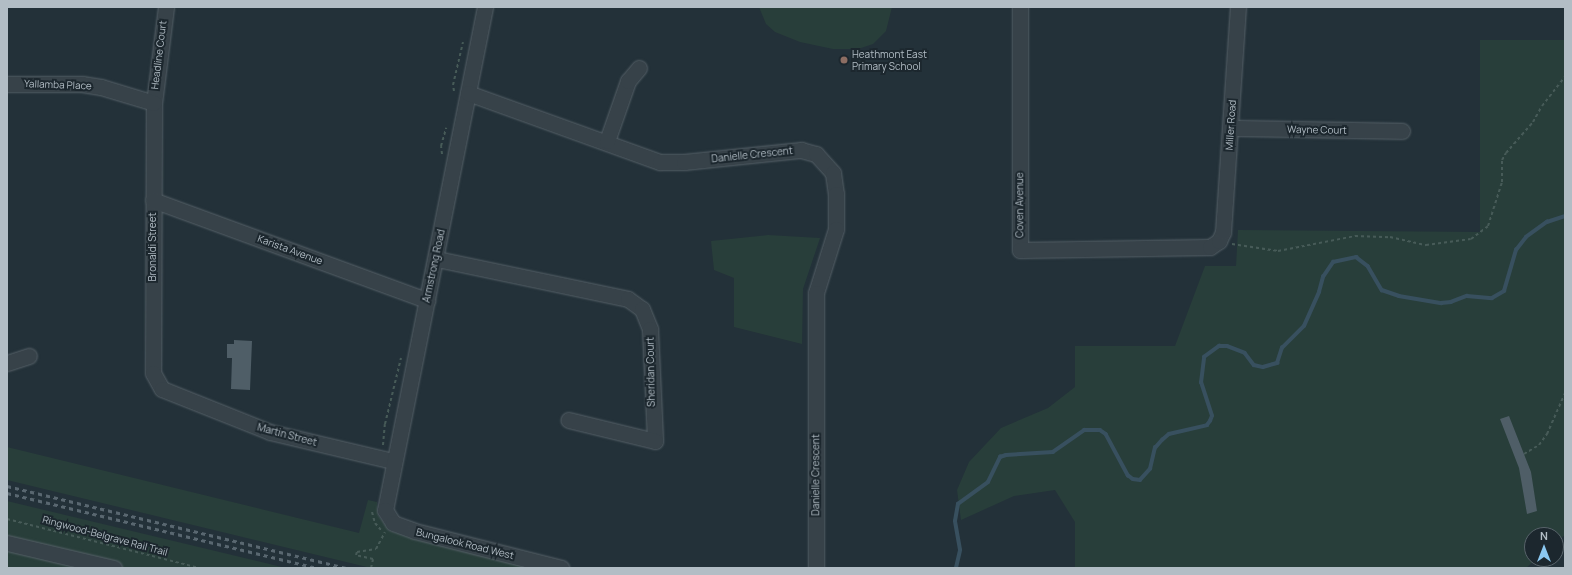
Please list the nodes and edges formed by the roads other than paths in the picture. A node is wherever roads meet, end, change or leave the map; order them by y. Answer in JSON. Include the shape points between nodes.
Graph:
{"nodes":[{"id":1,"x":166,"y":7,"type":"edge"},
{"id":2,"x":485,"y":7,"type":"edge"},
{"id":3,"x":1020,"y":7,"type":"edge"},
{"id":4,"x":1238,"y":7,"type":"edge"},
{"id":5,"x":639,"y":68,"type":"dead end"},
{"id":6,"x":7,"y":84,"type":"edge"},
{"id":7,"x":468,"y":93,"type":"junction"},
{"id":8,"x":154,"y":103,"type":"junction"},
{"id":9,"x":1231,"y":128,"type":"junction"},
{"id":10,"x":1402,"y":131,"type":"dead end"},
{"id":11,"x":607,"y":141,"type":"junction"},
{"id":12,"x":153,"y":200,"type":"junction"},
{"id":13,"x":1219,"y":242,"type":"joint"},
{"id":14,"x":437,"y":259,"type":"junction"},
{"id":15,"x":427,"y":300,"type":"junction"},
{"id":16,"x":29,"y":356,"type":"dead end"},
{"id":17,"x":7,"y":362,"type":"edge"},
{"id":18,"x":162,"y":389,"type":"joint"},
{"id":19,"x":569,"y":420,"type":"dead end"},
{"id":20,"x":393,"y":461,"type":"junction"},
{"id":21,"x":393,"y":522,"type":"joint"},
{"id":22,"x":7,"y":543,"type":"edge"},
{"id":23,"x":114,"y":568,"type":"edge"},
{"id":24,"x":561,"y":568,"type":"edge"},
{"id":25,"x":816,"y":568,"type":"edge"}],
"edges":[{"from":1,"to":8,"type":"street","name":"Headline Court"},
{"from":2,"to":7,"type":"street","name":"Armstrong Road"},
{"from":3,"to":13,"type":"street","name":"Coven Avenue","via":[[1020,250],[1210,248]]},
{"from":4,"to":9,"type":"street","name":"Miller Road"},
{"from":5,"to":11,"type":"street","via":[[628,81]]},
{"from":6,"to":8,"type":"street","name":"Yallamba Place","via":[[82,84]]},
{"from":7,"to":11,"type":"street","name":"Danielle Crescent"},
{"from":7,"to":14,"type":"street","name":"Armstrong Road"},
{"from":8,"to":12,"type":"street","name":"Bronaldi Street"},
{"from":9,"to":10,"type":"street","name":"Wayne Court"},
{"from":9,"to":13,"type":"street","name":"Miller Road","via":[[1223,232]]},
{"from":11,"to":25,"type":"street","name":"Danielle Crescent","via":[[660,162],[684,162],[801,150],[816,154],[833,173],[836,229],[816,293]]},
{"from":12,"to":15,"type":"street","name":"Karista Avenue"},
{"from":12,"to":18,"type":"street","name":"Bronaldi Street","via":[[153,372]]},
{"from":14,"to":15,"type":"street","name":"Armstrong Road"},
{"from":14,"to":19,"type":"street","name":"Sheridan Court","via":[[628,299],[642,309],[650,329],[655,441]]},
{"from":15,"to":20,"type":"street","name":"Armstrong Road"},
{"from":16,"to":17,"type":"street"},
{"from":18,"to":20,"type":"street","name":"Martin Street","via":[[270,432]]},
{"from":20,"to":21,"type":"street","name":"Armstrong Road","via":[[385,510]]},
{"from":21,"to":24,"type":"street","name":"Bungalook Road West","via":[[415,531]]},
{"from":22,"to":23,"type":"street"}]}
